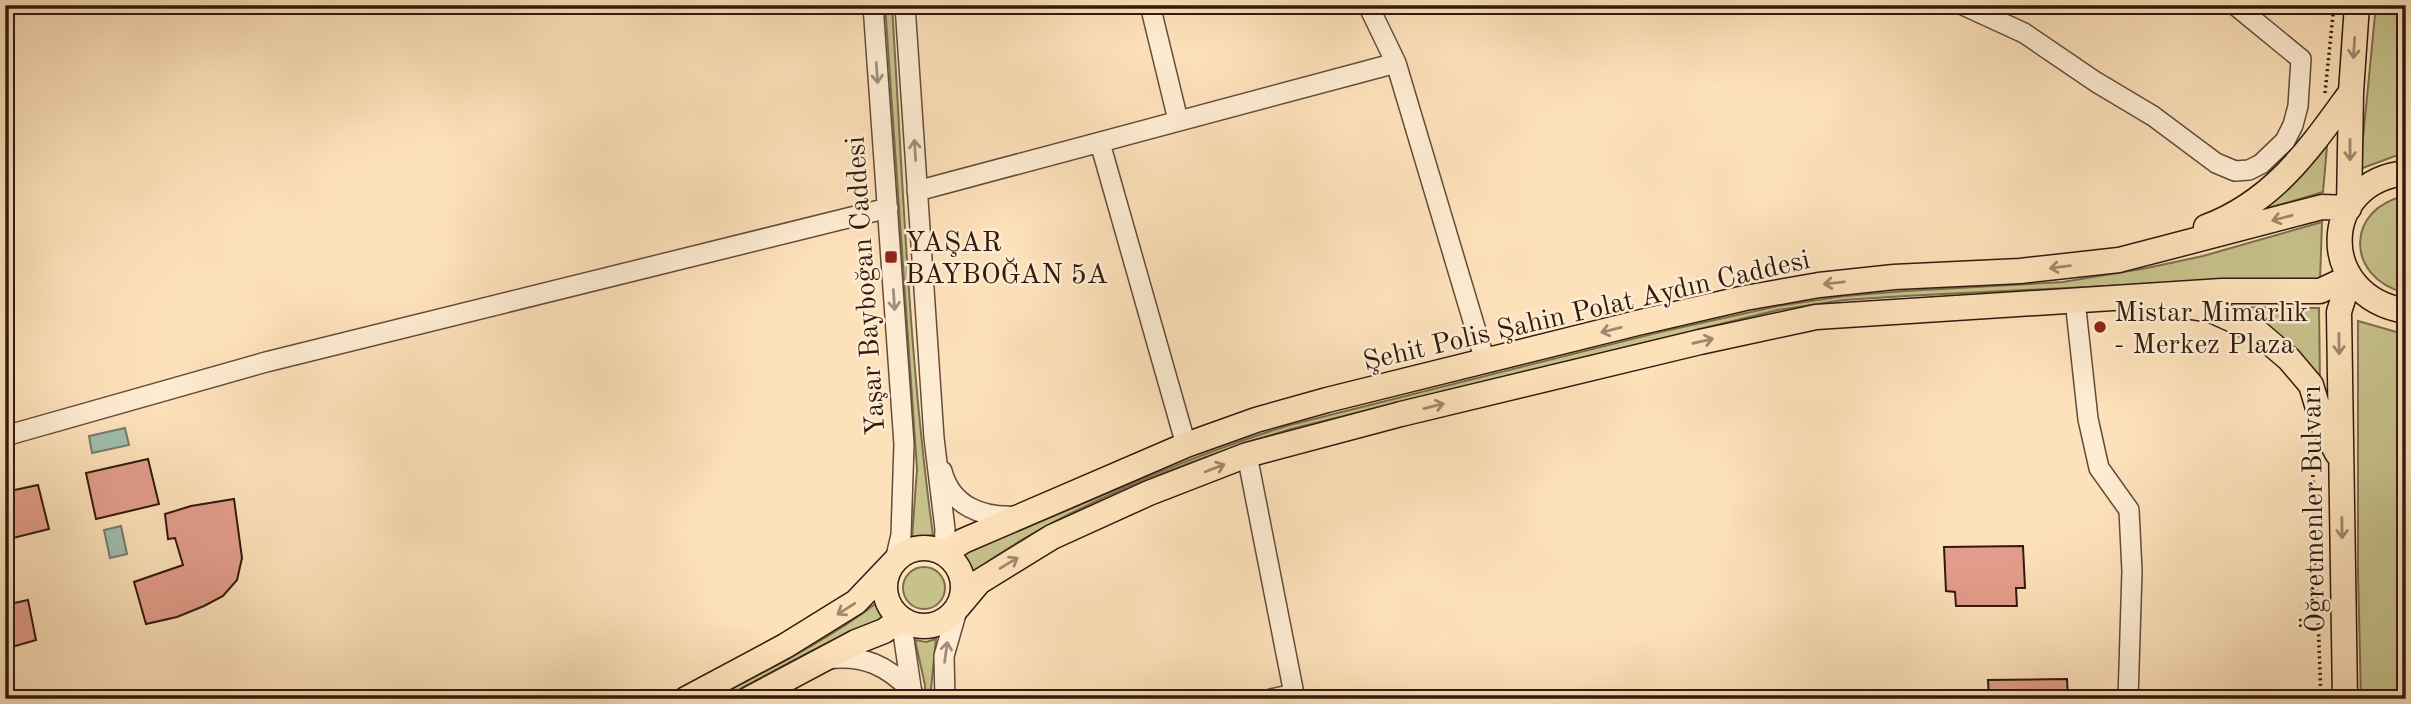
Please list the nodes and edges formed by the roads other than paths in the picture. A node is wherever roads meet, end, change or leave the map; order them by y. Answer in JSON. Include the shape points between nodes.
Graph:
{"nodes":[{"id":1,"x":873,"y":5,"type":"edge"},
{"id":2,"x":905,"y":5,"type":"edge"},
{"id":3,"x":1150,"y":5,"type":"edge"},
{"id":4,"x":1368,"y":5,"type":"edge"},
{"id":5,"x":1963,"y":5,"type":"edge"},
{"id":6,"x":2235,"y":5,"type":"edge"},
{"id":7,"x":2357,"y":5,"type":"edge"},
{"id":8,"x":1396,"y":63,"type":"junction"},
{"id":9,"x":2351,"y":92,"type":"junction"},
{"id":10,"x":1178,"y":120,"type":"junction"},
{"id":11,"x":1100,"y":143,"type":"junction"},
{"id":12,"x":2406,"y":173,"type":"edge"},
{"id":13,"x":917,"y":191,"type":"junction"},
{"id":14,"x":888,"y":208,"type":"junction"},
{"id":15,"x":2349,"y":208,"type":"junction"},
{"id":16,"x":2119,"y":260,"type":"junction"},
{"id":17,"x":2350,"y":277,"type":"junction"},
{"id":18,"x":2131,"y":298,"type":"junction"},
{"id":19,"x":2075,"y":300,"type":"junction"},
{"id":20,"x":2406,"y":311,"type":"edge"},
{"id":21,"x":1485,"y":361,"type":"junction"},
{"id":22,"x":5,"y":436,"type":"edge"},
{"id":23,"x":933,"y":438,"type":"junction"},
{"id":24,"x":1186,"y":445,"type":"junction"},
{"id":25,"x":1247,"y":455,"type":"junction"},
{"id":26,"x":2340,"y":460,"type":"junction"},
{"id":27,"x":1024,"y":516,"type":"junction"},
{"id":28,"x":944,"y":553,"type":"junction"},
{"id":29,"x":895,"y":561,"type":"junction"},
{"id":30,"x":958,"y":607,"type":"junction"},
{"id":31,"x":901,"y":619,"type":"junction"},
{"id":32,"x":820,"y":661,"type":"junction"},
{"id":33,"x":912,"y":695,"type":"edge"},
{"id":34,"x":1295,"y":696,"type":"edge"},
{"id":35,"x":686,"y":699,"type":"edge"},
{"id":36,"x":749,"y":699,"type":"edge"},
{"id":37,"x":945,"y":699,"type":"edge"},
{"id":38,"x":1271,"y":699,"type":"edge"},
{"id":39,"x":2129,"y":699,"type":"edge"},
{"id":40,"x":2345,"y":699,"type":"edge"}],
"edges":[{"from":1,"to":14,"type":"street","name":"Yaşar Bayboğan Caddesi","one_way":true},
{"from":13,"to":2,"type":"street","name":"Yaşar Bayboğan Caddesi","one_way":true},
{"from":3,"to":10,"type":"street"},
{"from":4,"to":8,"type":"street"},
{"from":5,"to":6,"type":"street","via":[[2024,33],[2153,116],[2216,163],[2235,171],[2261,164],[2285,141],[2298,106],[2301,60]]},
{"from":7,"to":9,"type":"main road","one_way":true},
{"from":8,"to":10,"type":"street"},
{"from":8,"to":21,"type":"street"},
{"from":9,"to":15,"type":"main road","one_way":true},
{"from":9,"to":16,"type":"main road","via":[[2297,165],[2269,191],[2223,221]]},
{"from":10,"to":11,"type":"street"},
{"from":11,"to":13,"type":"street"},
{"from":11,"to":24,"type":"street"},
{"from":12,"to":15,"type":"main road","via":[[2371,183]]},
{"from":13,"to":23,"type":"street","name":"Yaşar Bayboğan Caddesi"},
{"from":14,"to":22,"type":"street","via":[[266,362]]},
{"from":14,"to":29,"type":"street","name":"Yaşar Bayboğan Caddesi","one_way":true,"via":[[904,444],[901,535]]},
{"from":15,"to":16,"type":"main road","name":"Şehit Polis Şahin Polat Aydın Caddesi","one_way":true,"via":[[2322,207]]},
{"from":15,"to":17,"type":"main road","via":[[2339,240]]},
{"from":16,"to":21,"type":"main road","name":"Şehit Polis Şahin Polat Aydın Caddesi","one_way":true,"via":[[1819,285],[1745,298]]},
{"from":17,"to":18,"type":"main road","name":"Şehit Polis Şahin Polat Aydın Caddesi","via":[[2320,291],[2222,291]]},
{"from":17,"to":20,"type":"main road","via":[[2367,298]]},
{"from":17,"to":26,"type":"main road","name":"Öğretmenler Bulvarı","one_way":true,"via":[[2339,312]]},
{"from":18,"to":19,"type":"main road","name":"Şehit Polis Şahin Polat Aydın Caddesi"},
{"from":18,"to":26,"type":"main road","via":[[2211,310],[2255,330],[2311,385]]},
{"from":25,"to":19,"type":"main road","name":"Şehit Polis Şahin Polat Aydın Caddesi","one_way":true,"via":[[1578,371],[1816,317]]},
{"from":19,"to":39,"type":"street","via":[[2088,419],[2099,468],[2129,510]]},
{"from":21,"to":24,"type":"main road","name":"Şehit Polis Şahin Polat Aydın Caddesi","via":[[1327,400]]},
{"from":23,"to":27,"type":"street","via":[[946,486],[966,507],[999,517]]},
{"from":23,"to":28,"type":"street","name":"Yaşar Bayboğan Caddesi"},
{"from":24,"to":27,"type":"main road","name":"Şehit Polis Şahin Polat Aydın Caddesi"},
{"from":30,"to":25,"type":"main road","name":"Şehit Polis Şahin Polat Aydın Caddesi","one_way":true,"via":[[978,582],[1052,537]]},
{"from":25,"to":34,"type":"street"},
{"from":26,"to":40,"type":"main road","name":"Öğretmenler Bulvarı","one_way":true},
{"from":27,"to":28,"type":"main road","name":"Şehit Polis Şahin Polat Aydın Caddesi"},
{"from":28,"to":29,"type":"main road","via":[[918,548]]},
{"from":28,"to":30,"type":"main road","via":[[954,561],[964,583]]},
{"from":29,"to":31,"type":"main road","via":[[885,586],[887,600]]},
{"from":29,"to":35,"type":"main road","one_way":true,"via":[[856,603]]},
{"from":30,"to":31,"type":"main road","via":[[940,623],[928,626]]},
{"from":37,"to":30,"type":"street","one_way":true,"via":[[944,656]]},
{"from":31,"to":32,"type":"main road"},
{"from":31,"to":33,"type":"street"},
{"from":32,"to":33,"type":"street","via":[[861,659],[888,670]]},
{"from":32,"to":36,"type":"main road"},
{"from":34,"to":38,"type":"street"}]}
